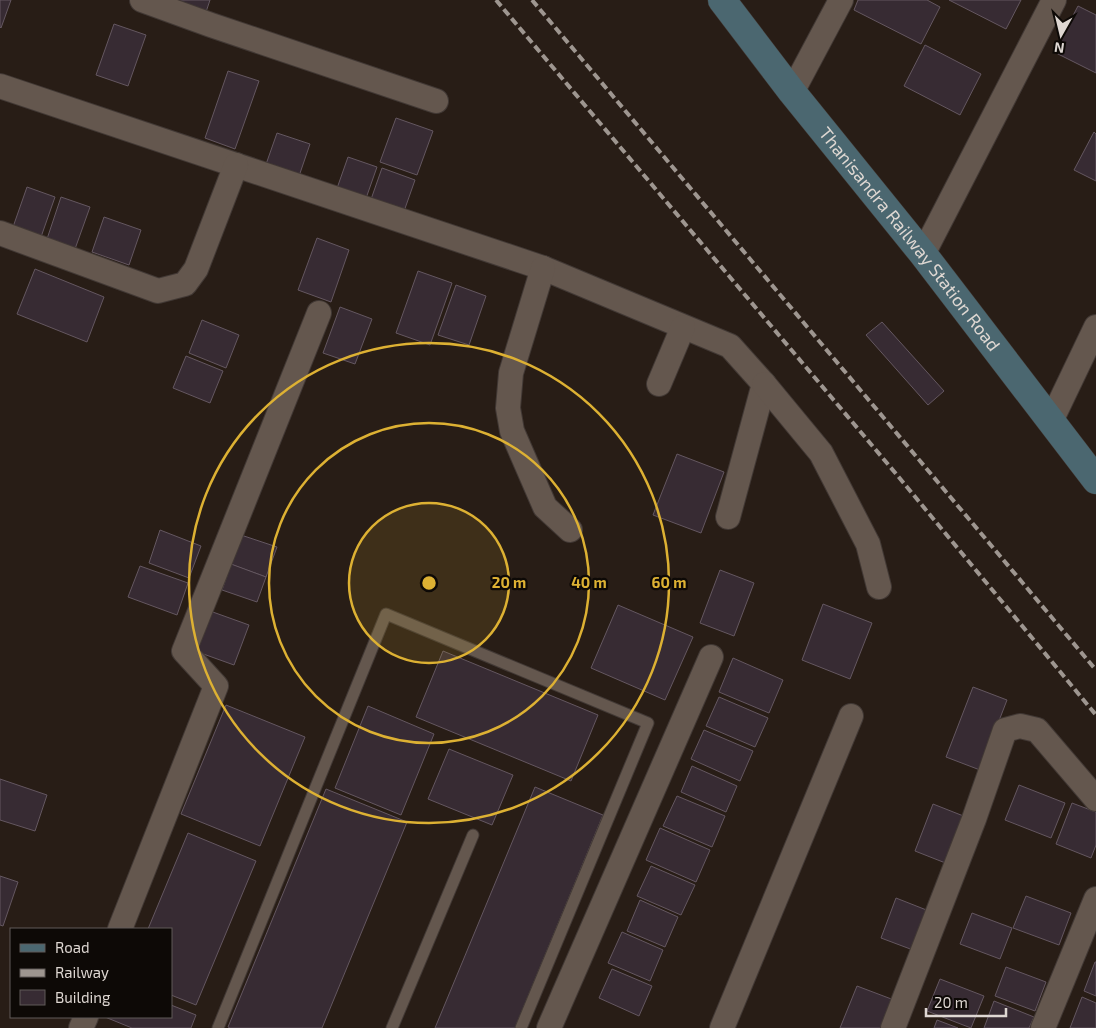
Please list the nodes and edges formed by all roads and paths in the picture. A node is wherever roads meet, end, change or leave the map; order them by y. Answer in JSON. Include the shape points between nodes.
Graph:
{"nodes":[{"id":1,"x":142,"y":0,"type":"edge"},
{"id":2,"x":722,"y":0,"type":"edge"},
{"id":3,"x":841,"y":0,"type":"edge"},
{"id":4,"x":1054,"y":0,"type":"edge"},
{"id":5,"x":0,"y":86,"type":"edge"},
{"id":6,"x":792,"y":92,"type":"junction"},
{"id":7,"x":436,"y":101,"type":"dead end"},
{"id":8,"x":236,"y":165,"type":"junction"},
{"id":9,"x":0,"y":233,"type":"edge"},
{"id":10,"x":923,"y":254,"type":"junction"},
{"id":11,"x":543,"y":268,"type":"junction"},
{"id":12,"x":319,"y":314,"type":"dead end"},
{"id":13,"x":683,"y":327,"type":"junction"},
{"id":14,"x":1096,"y":327,"type":"edge"},
{"id":15,"x":1091,"y":351,"type":"edge"},
{"id":16,"x":659,"y":384,"type":"dead end"},
{"id":17,"x":764,"y":384,"type":"junction"},
{"id":18,"x":1051,"y":421,"type":"junction"},
{"id":19,"x":1096,"y":480,"type":"edge"},
{"id":20,"x":728,"y":517,"type":"dead end"},
{"id":21,"x":570,"y":530,"type":"dead end"},
{"id":22,"x":879,"y":587,"type":"dead end"},
{"id":23,"x":711,"y":657,"type":"dead end"},
{"id":24,"x":851,"y":716,"type":"dead end"},
{"id":25,"x":1096,"y":799,"type":"edge"},
{"id":26,"x":473,"y":835,"type":"dead end"},
{"id":27,"x":1096,"y":899,"type":"edge"},
{"id":28,"x":120,"y":928,"type":"edge"},
{"id":29,"x":218,"y":1028,"type":"edge"},
{"id":30,"x":392,"y":1028,"type":"edge"},
{"id":31,"x":521,"y":1028,"type":"edge"},
{"id":32,"x":549,"y":1028,"type":"edge"},
{"id":33,"x":722,"y":1028,"type":"edge"},
{"id":34,"x":893,"y":1028,"type":"edge"},
{"id":35,"x":1043,"y":1028,"type":"edge"}],
"edges":[{"from":1,"to":7,"type":"street"},
{"from":2,"to":6,"type":"street","name":"Thanisandra Railway Station Road"},
{"from":3,"to":6,"type":"street"},
{"from":4,"to":10,"type":"street"},
{"from":5,"to":8,"type":"street"},
{"from":6,"to":10,"type":"street","name":"Thanisandra Railway Station Road"},
{"from":8,"to":9,"type":"street","via":[[196,269],[185,284],[158,291]]},
{"from":8,"to":11,"type":"street"},
{"from":10,"to":18,"type":"street","name":"Thanisandra Railway Station Road"},
{"from":11,"to":13,"type":"street"},
{"from":11,"to":21,"type":"street","via":[[511,373],[508,408],[512,431],[546,507]]},
{"from":12,"to":28,"type":"street","via":[[184,651],[216,686]]},
{"from":13,"to":16,"type":"street"},
{"from":13,"to":17,"type":"street","via":[[730,346]]},
{"from":14,"to":15,"type":"street"},
{"from":15,"to":18,"type":"street"},
{"from":17,"to":20,"type":"street"},
{"from":17,"to":22,"type":"street","via":[[821,453],[868,544]]},
{"from":18,"to":19,"type":"street","name":"Thanisandra Railway Station Road"},
{"from":23,"to":32,"type":"street"},
{"from":24,"to":33,"type":"street"},
{"from":25,"to":34,"type":"street","via":[[1037,730],[1020,726],[1005,730]]},
{"from":26,"to":30,"type":"lane"},
{"from":27,"to":35,"type":"street"},
{"from":29,"to":31,"type":"lane","via":[[386,614],[648,722]]}]}
